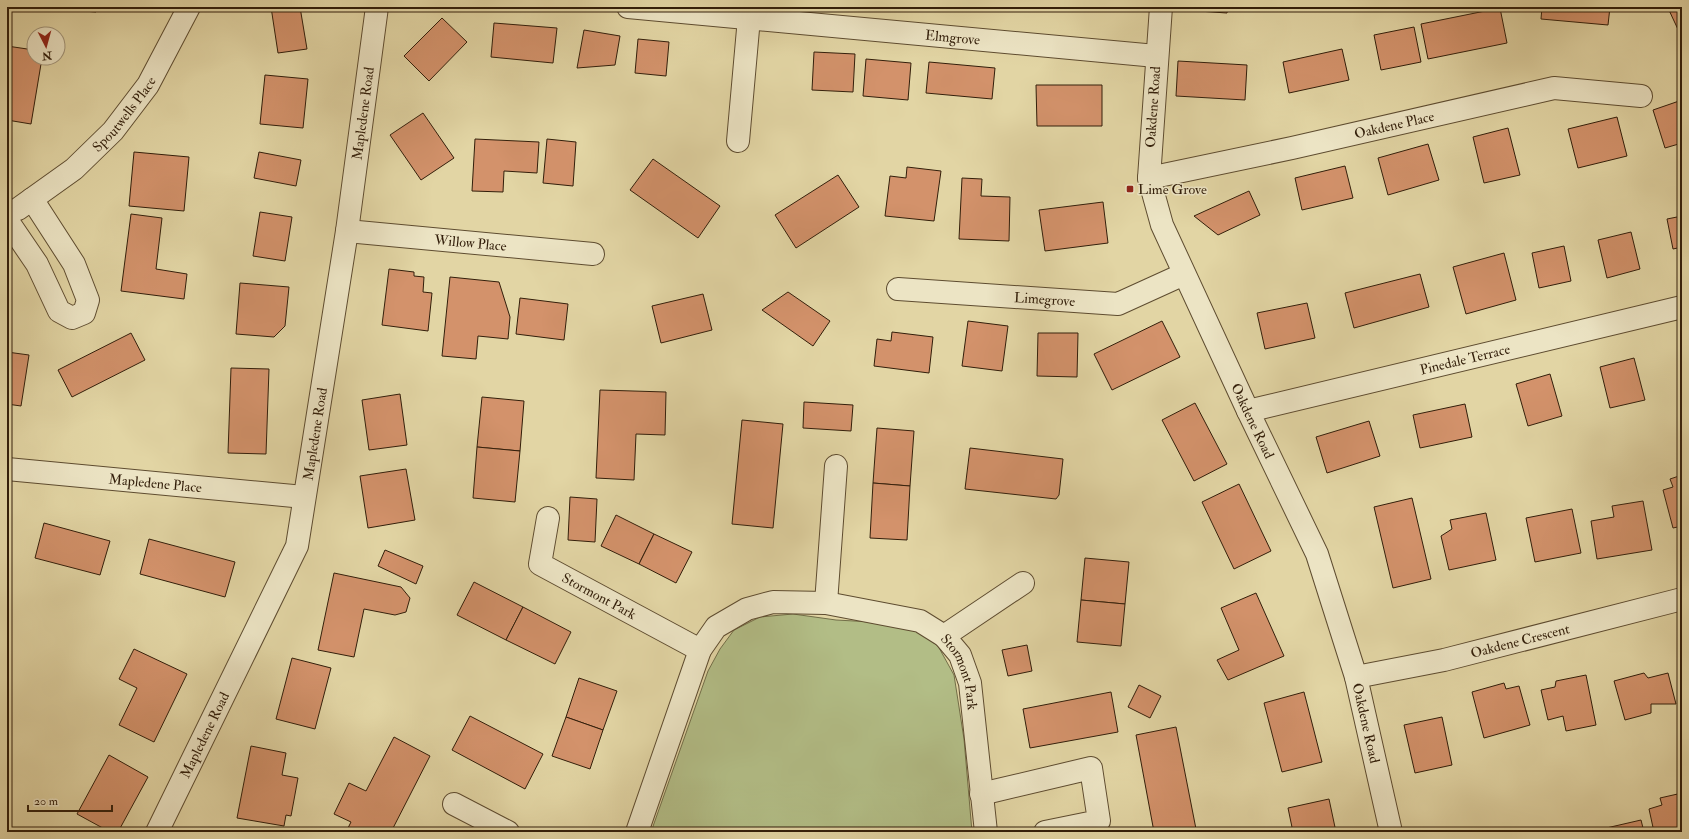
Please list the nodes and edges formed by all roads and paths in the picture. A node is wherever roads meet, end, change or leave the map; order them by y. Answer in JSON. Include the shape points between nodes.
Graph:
{"nodes":[{"id":1,"x":189,"y":7,"type":"edge"},
{"id":2,"x":377,"y":7,"type":"edge"},
{"id":3,"x":628,"y":7,"type":"edge"},
{"id":4,"x":1161,"y":7,"type":"edge"},
{"id":5,"x":749,"y":18,"type":"junction"},
{"id":6,"x":1156,"y":56,"type":"junction"},
{"id":7,"x":1641,"y":96,"type":"dead end"},
{"id":8,"x":738,"y":140,"type":"dead end"},
{"id":9,"x":1148,"y":178,"type":"junction"},
{"id":10,"x":32,"y":199,"type":"junction"},
{"id":11,"x":7,"y":213,"type":"edge"},
{"id":12,"x":7,"y":220,"type":"edge"},
{"id":13,"x":347,"y":231,"type":"junction"},
{"id":14,"x":593,"y":254,"type":"dead end"},
{"id":15,"x":1184,"y":274,"type":"junction"},
{"id":16,"x":898,"y":289,"type":"dead end"},
{"id":17,"x":1682,"y":307,"type":"edge"},
{"id":18,"x":1248,"y":411,"type":"junction"},
{"id":19,"x":836,"y":466,"type":"dead end"},
{"id":20,"x":7,"y":469,"type":"edge"},
{"id":21,"x":304,"y":497,"type":"junction"},
{"id":22,"x":548,"y":518,"type":"dead end"},
{"id":23,"x":1023,"y":583,"type":"dead end"},
{"id":24,"x":1682,"y":599,"type":"edge"},
{"id":25,"x":826,"y":603,"type":"junction"},
{"id":26,"x":944,"y":636,"type":"junction"},
{"id":27,"x":700,"y":650,"type":"junction"},
{"id":28,"x":1356,"y":677,"type":"junction"},
{"id":29,"x":981,"y":794,"type":"junction"},
{"id":30,"x":454,"y":804,"type":"dead end"},
{"id":31,"x":157,"y":832,"type":"edge"},
{"id":32,"x":508,"y":832,"type":"edge"},
{"id":33,"x":637,"y":832,"type":"edge"},
{"id":34,"x":986,"y":832,"type":"edge"},
{"id":35,"x":1045,"y":832,"type":"edge"},
{"id":36,"x":1391,"y":832,"type":"edge"}],
"edges":[{"from":1,"to":10,"type":"street","name":"Spoutwells Place","via":[[148,85],[113,131],[74,169]]},
{"from":2,"to":13,"type":"street","name":"Mapledene Road"},
{"from":3,"to":5,"type":"street","name":"Elmgrove"},
{"from":4,"to":6,"type":"street","name":"Oakdene Road"},
{"from":5,"to":6,"type":"street","name":"Elmgrove"},
{"from":5,"to":8,"type":"street"},
{"from":6,"to":9,"type":"street","name":"Oakdene Road"},
{"from":7,"to":9,"type":"street","name":"Oakdene Place","via":[[1554,88]]},
{"from":9,"to":15,"type":"street","name":"Oakdene Road","via":[[1162,225]]},
{"from":10,"to":11,"type":"street","name":"Spoutwells Place"},
{"from":10,"to":12,"type":"street","via":[[74,264],[88,300],[84,313],[72,318],[59,311],[37,264]]},
{"from":13,"to":14,"type":"street","name":"Willow Place"},
{"from":13,"to":21,"type":"street","name":"Mapledene Road"},
{"from":15,"to":16,"type":"street","name":"Limegrove","via":[[1118,304]]},
{"from":15,"to":18,"type":"street","name":"Oakdene Road"},
{"from":17,"to":18,"type":"street","name":"Pinedale Terrace"},
{"from":18,"to":28,"type":"street","name":"Oakdene Road","via":[[1317,554]]},
{"from":19,"to":25,"type":"street"},
{"from":20,"to":21,"type":"street","name":"Mapledene Place"},
{"from":21,"to":31,"type":"street","name":"Mapledene Road","via":[[297,546]]},
{"from":22,"to":27,"type":"street","name":"Stormont Park","via":[[540,564]]},
{"from":23,"to":26,"type":"street"},
{"from":24,"to":28,"type":"street","name":"Oakdene Crescent","via":[[1444,660]]},
{"from":25,"to":26,"type":"street","name":"Stormont Park","via":[[920,621]]},
{"from":25,"to":27,"type":"street","name":"Stormont Park","via":[[773,602],[747,609],[716,627]]},
{"from":26,"to":29,"type":"street","name":"Stormont Park","via":[[960,655],[970,683]]},
{"from":27,"to":33,"type":"street","name":"Stormont Park"},
{"from":28,"to":36,"type":"street","name":"Oakdene Road"},
{"from":29,"to":34,"type":"street","name":"Stormont Park"},
{"from":29,"to":35,"type":"street","via":[[1091,768],[1099,820]]},
{"from":30,"to":32,"type":"street"}]}
